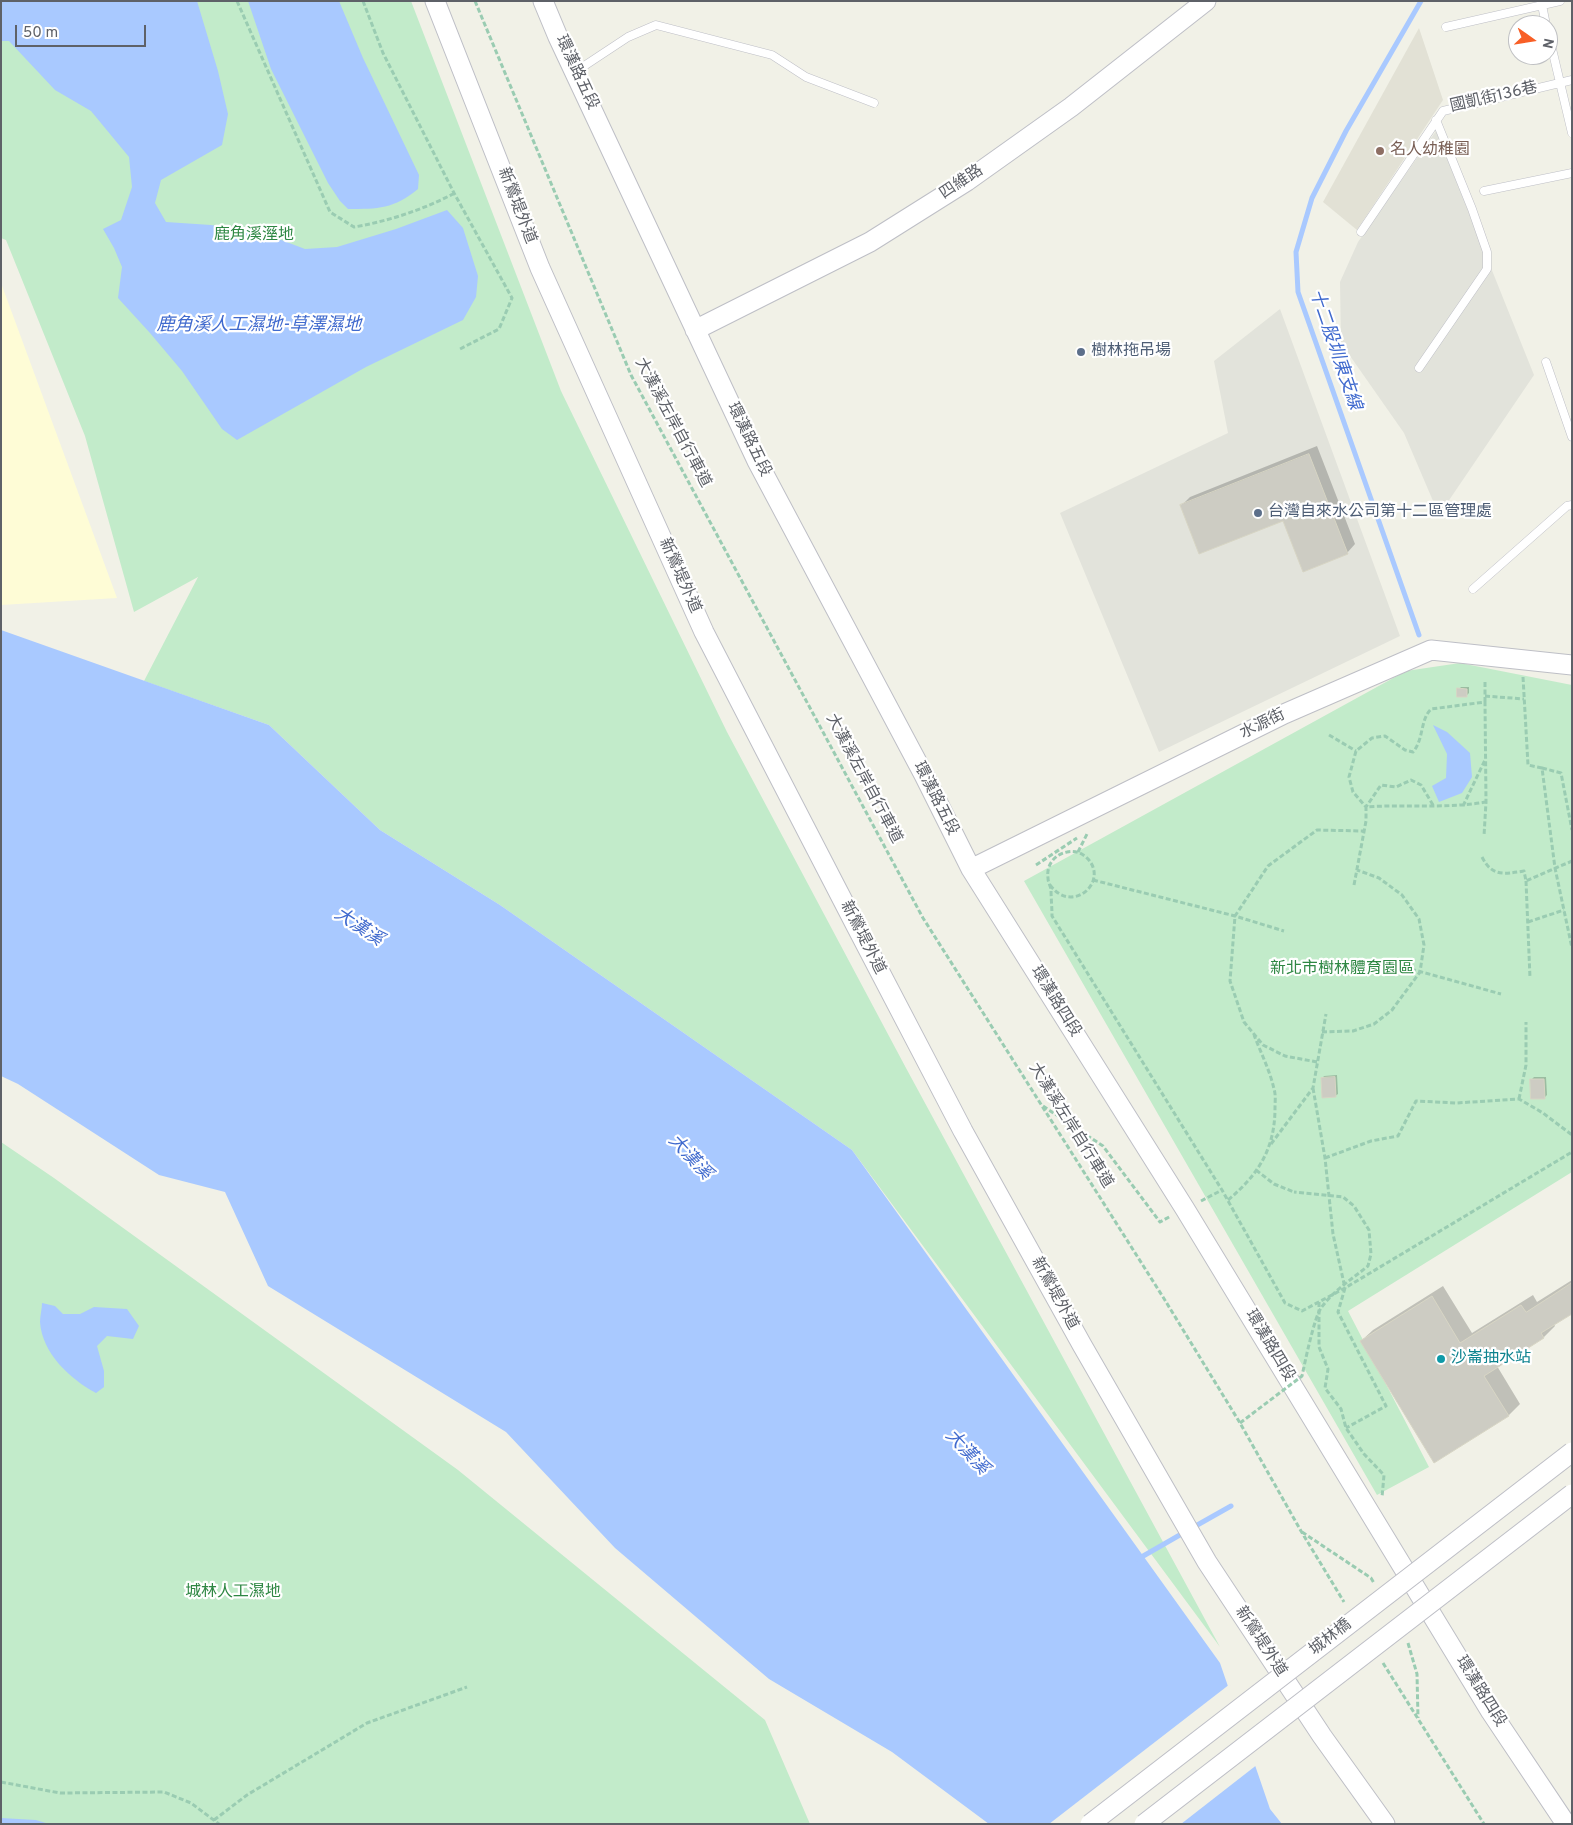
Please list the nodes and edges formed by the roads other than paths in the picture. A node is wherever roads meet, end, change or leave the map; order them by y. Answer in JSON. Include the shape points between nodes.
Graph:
{"nodes":[{"id":1,"x":436,"y":1,"type":"edge"},
{"id":2,"x":544,"y":1,"type":"edge"},
{"id":3,"x":1206,"y":1,"type":"edge"},
{"id":4,"x":1560,"y":1,"type":"edge"},
{"id":5,"x":1542,"y":5,"type":"junction"},
{"id":6,"x":1544,"y":15,"type":"edge"},
{"id":7,"x":1446,"y":27,"type":"dead end"},
{"id":8,"x":1556,"y":65,"type":"edge"},
{"id":9,"x":575,"y":72,"type":"junction"},
{"id":10,"x":1572,"y":80,"type":"edge"},
{"id":11,"x":1560,"y":82,"type":"junction"},
{"id":12,"x":874,"y":103,"type":"dead end"},
{"id":13,"x":1436,"y":120,"type":"junction"},
{"id":14,"x":1572,"y":132,"type":"edge"},
{"id":15,"x":1572,"y":173,"type":"edge"},
{"id":16,"x":1484,"y":191,"type":"dead end"},
{"id":17,"x":1361,"y":232,"type":"dead end"},
{"id":18,"x":695,"y":330,"type":"junction"},
{"id":19,"x":1546,"y":362,"type":"dead end"},
{"id":20,"x":1419,"y":368,"type":"dead end"},
{"id":21,"x":1572,"y":437,"type":"edge"},
{"id":22,"x":1572,"y":505,"type":"edge"},
{"id":23,"x":1472,"y":589,"type":"dead end"},
{"id":24,"x":1572,"y":665,"type":"edge"},
{"id":25,"x":971,"y":869,"type":"junction"},
{"id":26,"x":1572,"y":1452,"type":"edge"},
{"id":27,"x":1572,"y":1494,"type":"edge"},
{"id":28,"x":1090,"y":1824,"type":"edge"},
{"id":29,"x":1144,"y":1824,"type":"edge"},
{"id":30,"x":1385,"y":1824,"type":"edge"},
{"id":31,"x":1566,"y":1824,"type":"edge"}],
"edges":[{"from":1,"to":30,"type":"street","name":"新鶯堤外道","via":[[540,268],[704,632],[963,1131],[1207,1562],[1322,1736]]},
{"from":2,"to":9,"type":"street","name":"環漢路五段"},
{"from":3,"to":18,"type":"street","name":"四維路","via":[[1071,107],[967,181],[870,242]]},
{"from":4,"to":5,"type":"lane"},
{"from":5,"to":6,"type":"lane"},
{"from":5,"to":7,"type":"lane"},
{"from":8,"to":11,"type":"lane"},
{"from":9,"to":12,"type":"lane","via":[[628,37],[656,25],[772,55],[806,77]]},
{"from":9,"to":18,"type":"street","name":"環漢路五段"},
{"from":10,"to":11,"type":"lane","name":"國凱街136巷"},
{"from":11,"to":13,"type":"lane","name":"國凱街136巷","via":[[1442,110]]},
{"from":11,"to":14,"type":"lane"},
{"from":13,"to":17,"type":"lane","name":"國凱街136巷"},
{"from":13,"to":20,"type":"lane","via":[[1487,252],[1487,269]]},
{"from":15,"to":16,"type":"lane"},
{"from":18,"to":25,"type":"street","name":"環漢路五段","via":[[756,461]]},
{"from":19,"to":21,"type":"lane"},
{"from":22,"to":23,"type":"lane"},
{"from":24,"to":25,"type":"street","name":"水源街","via":[[1431,650],[1284,714]]},
{"from":25,"to":31,"type":"street","name":"環漢路四段","via":[[1184,1209],[1491,1712]]},
{"from":26,"to":28,"type":"street","name":"城林橋","bridge":true},
{"from":27,"to":29,"type":"street","name":"城林橋","bridge":true}]}
